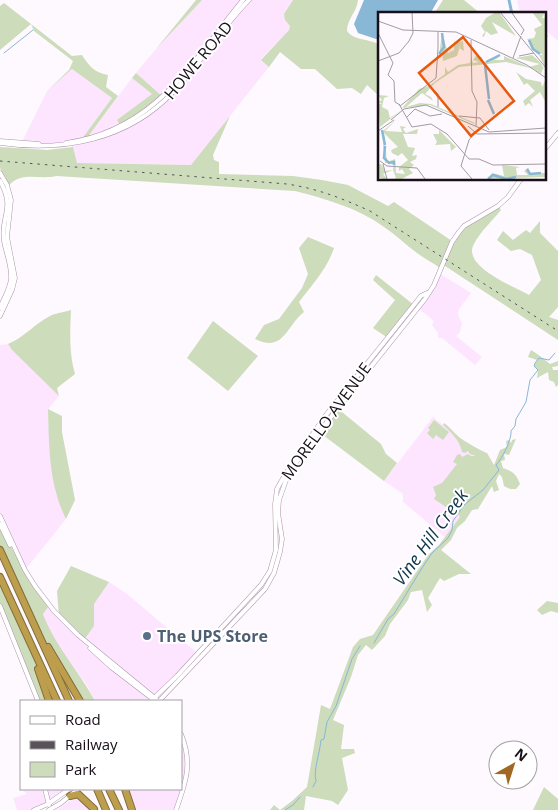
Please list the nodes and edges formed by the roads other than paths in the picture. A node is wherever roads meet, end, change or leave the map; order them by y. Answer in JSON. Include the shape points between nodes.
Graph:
{"nodes":[{"id":1,"x":243,"y":0,"type":"edge"},
{"id":2,"x":249,"y":0,"type":"edge"},
{"id":3,"x":558,"y":133,"type":"edge"},
{"id":4,"x":0,"y":142,"type":"edge"},
{"id":5,"x":546,"y":148,"type":"edge"},
{"id":6,"x":0,"y":173,"type":"edge"},
{"id":7,"x":520,"y":180,"type":"edge"},
{"id":8,"x":0,"y":181,"type":"edge"},
{"id":9,"x":0,"y":308,"type":"edge"},
{"id":10,"x":0,"y":316,"type":"edge"},
{"id":11,"x":0,"y":516,"type":"edge"},
{"id":12,"x":0,"y":524,"type":"edge"},
{"id":13,"x":0,"y":550,"type":"edge"},
{"id":14,"x":0,"y":577,"type":"edge"},
{"id":15,"x":0,"y":606,"type":"edge"},
{"id":16,"x":28,"y":611,"type":"junction"},
{"id":17,"x":29,"y":640,"type":"junction"},
{"id":18,"x":38,"y":700,"type":"edge"},
{"id":19,"x":49,"y":700,"type":"edge"},
{"id":20,"x":57,"y":700,"type":"edge"},
{"id":21,"x":69,"y":700,"type":"edge"},
{"id":22,"x":79,"y":700,"type":"edge"},
{"id":23,"x":155,"y":700,"type":"edge"},
{"id":24,"x":182,"y":737,"type":"edge"},
{"id":25,"x":45,"y":790,"type":"edge"},
{"id":26,"x":81,"y":790,"type":"edge"},
{"id":27,"x":97,"y":790,"type":"edge"},
{"id":28,"x":109,"y":790,"type":"edge"},
{"id":29,"x":125,"y":790,"type":"edge"},
{"id":30,"x":69,"y":792,"type":"edge"},
{"id":31,"x":48,"y":804,"type":"junction"},
{"id":32,"x":94,"y":809,"type":"edge"},
{"id":33,"x":34,"y":810,"type":"edge"},
{"id":34,"x":50,"y":810,"type":"edge"},
{"id":35,"x":106,"y":810,"type":"edge"},
{"id":36,"x":119,"y":810,"type":"edge"},
{"id":37,"x":132,"y":810,"type":"edge"},
{"id":38,"x":176,"y":810,"type":"edge"}],
"edges":[{"from":1,"to":4,"type":"street","name":"HOWE ROAD","via":[[177,84],[130,120],[102,134],[71,142]]},
{"from":2,"to":4,"type":"street","name":"HOWE ROAD","via":[[173,93],[133,122],[95,139],[72,145],[44,147]]},
{"from":3,"to":5,"type":"street"},
{"from":6,"to":10,"type":"street","via":[[11,200],[7,237],[15,278]]},
{"from":7,"to":23,"type":"street","name":"MORELLO AVENUE","via":[[498,206],[459,232],[425,299],[289,472],[279,500],[280,552],[265,588]]},
{"from":8,"to":9,"type":"street","via":[[8,202],[4,240],[11,274]]},
{"from":11,"to":23,"type":"street","via":[[20,561],[51,608]]},
{"from":12,"to":23,"type":"street","via":[[24,572],[53,613],[99,658]]},
{"from":13,"to":16,"type":"highway"},
{"from":14,"to":17,"type":"highway"},
{"from":15,"to":18,"type":"street"},
{"from":16,"to":21,"type":"highway"},
{"from":16,"to":22,"type":"highway"},
{"from":17,"to":19,"type":"highway"},
{"from":17,"to":20,"type":"highway"},
{"from":24,"to":38,"type":"street","via":[[188,767]]},
{"from":25,"to":31,"type":"street"},
{"from":26,"to":32,"type":"highway"},
{"from":27,"to":35,"type":"highway"},
{"from":28,"to":36,"type":"highway"},
{"from":29,"to":37,"type":"highway"},
{"from":30,"to":31,"type":"street"},
{"from":30,"to":32,"type":"highway","via":[[78,794]]},
{"from":30,"to":34,"type":"street"},
{"from":31,"to":33,"type":"street"},
{"from":31,"to":34,"type":"street"}]}
